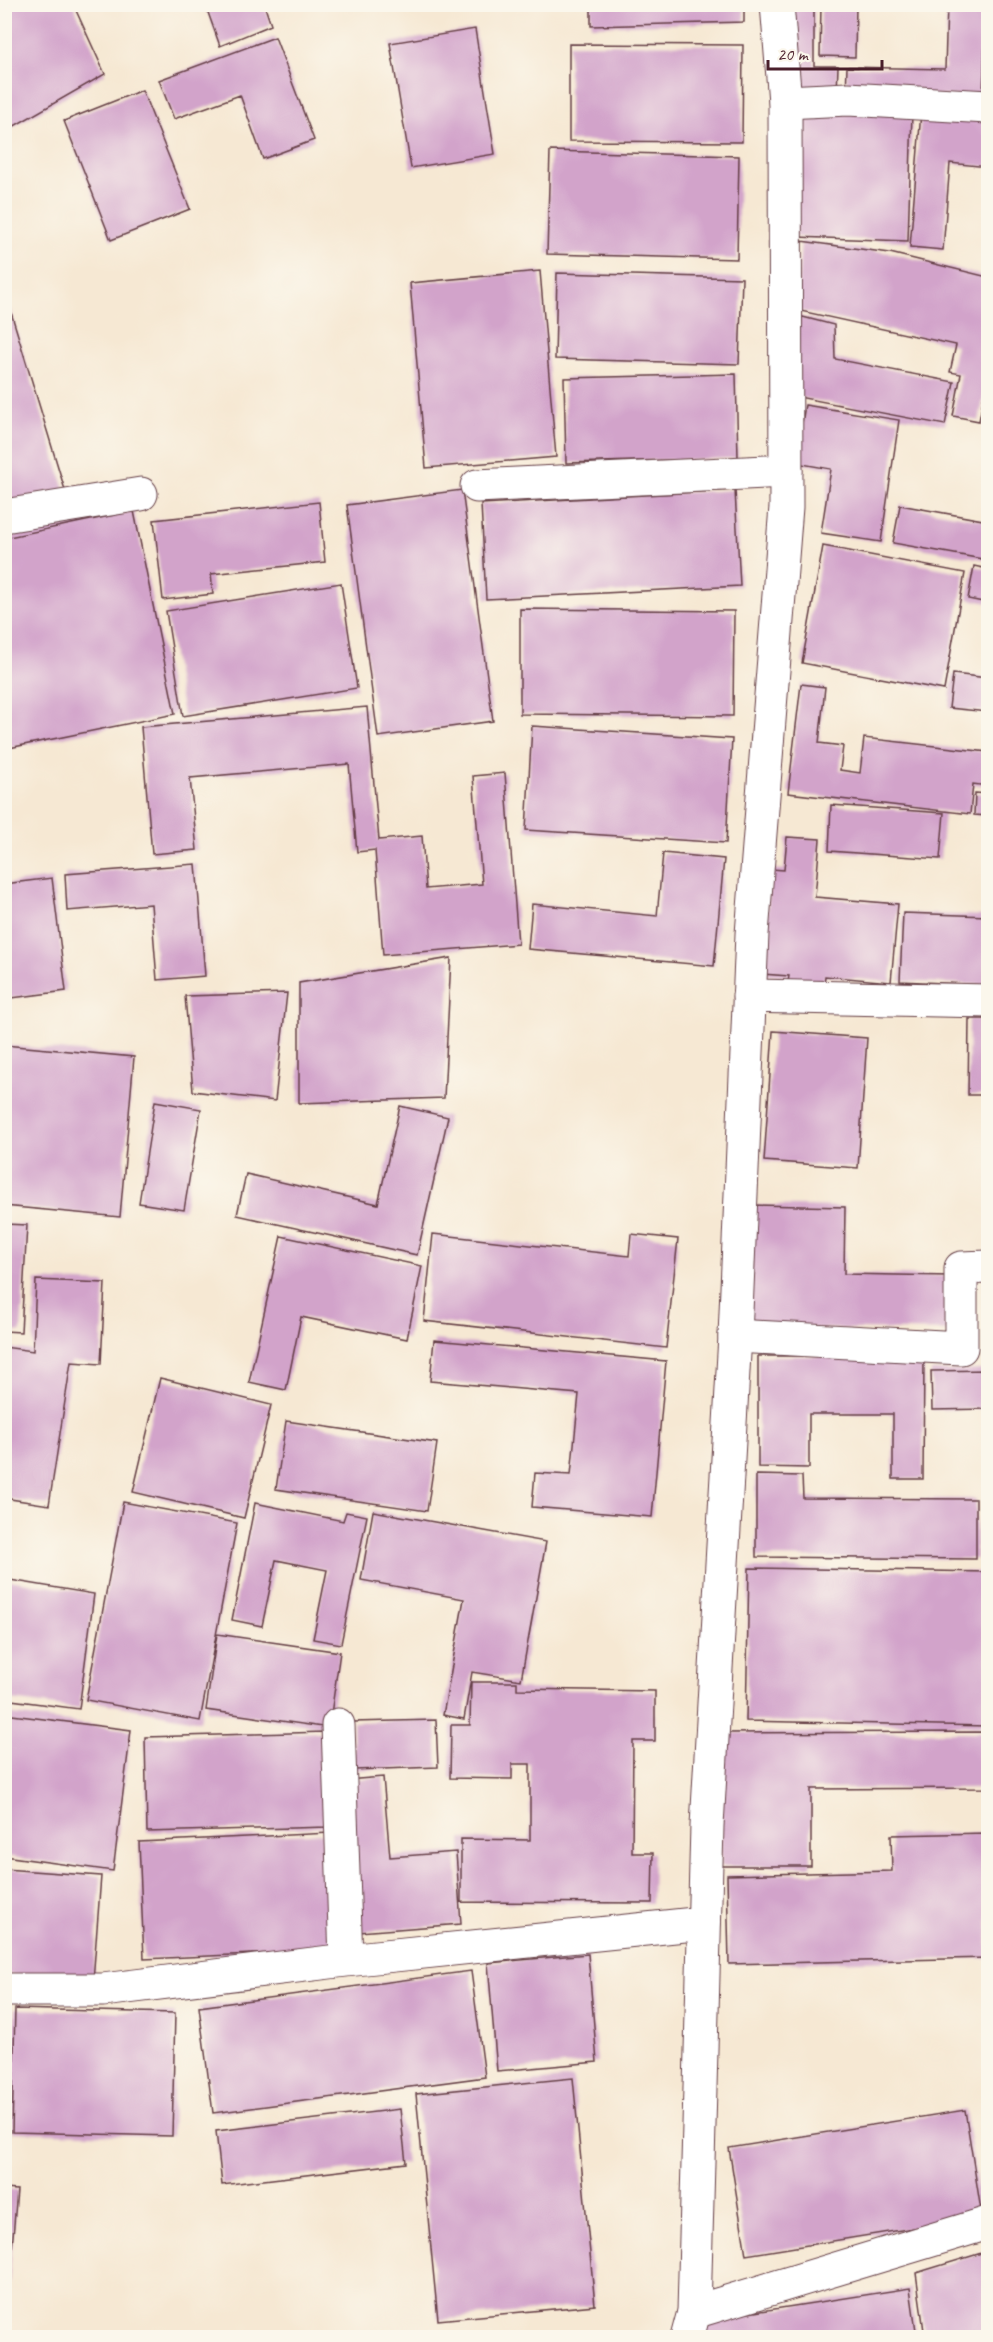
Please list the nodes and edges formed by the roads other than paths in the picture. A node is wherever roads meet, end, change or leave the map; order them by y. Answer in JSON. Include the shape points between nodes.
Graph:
{"nodes":[{"id":1,"x":777,"y":4,"type":"edge"},
{"id":2,"x":785,"y":102,"type":"junction"},
{"id":3,"x":988,"y":107,"type":"edge"},
{"id":4,"x":786,"y":471,"type":"junction"},
{"id":5,"x":477,"y":486,"type":"dead end"},
{"id":6,"x":141,"y":494,"type":"dead end"},
{"id":7,"x":4,"y":516,"type":"edge"},
{"id":8,"x":749,"y":996,"type":"junction"},
{"id":9,"x":988,"y":1001,"type":"edge"},
{"id":10,"x":988,"y":1267,"type":"edge"},
{"id":11,"x":735,"y":1336,"type":"junction"},
{"id":12,"x":338,"y":1725,"type":"dead end"},
{"id":13,"x":704,"y":1923,"type":"junction"},
{"id":14,"x":346,"y":1960,"type":"junction"},
{"id":15,"x":4,"y":1990,"type":"edge"},
{"id":16,"x":988,"y":2223,"type":"edge"},
{"id":17,"x":690,"y":2325,"type":"edge"}],
"edges":[{"from":1,"to":2,"type":"street"},
{"from":2,"to":3,"type":"street","via":[[848,99]]},
{"from":2,"to":4,"type":"street"},
{"from":4,"to":5,"type":"street"},
{"from":4,"to":8,"type":"street"},
{"from":6,"to":7,"type":"street"},
{"from":8,"to":9,"type":"street"},
{"from":8,"to":11,"type":"street"},
{"from":10,"to":11,"type":"street","via":[[961,1268],[961,1348]]},
{"from":11,"to":13,"type":"street"},
{"from":12,"to":14,"type":"street"},
{"from":13,"to":14,"type":"street"},
{"from":13,"to":17,"type":"street"},
{"from":14,"to":15,"type":"street","via":[[103,1990]]},
{"from":16,"to":17,"type":"street"}]}
